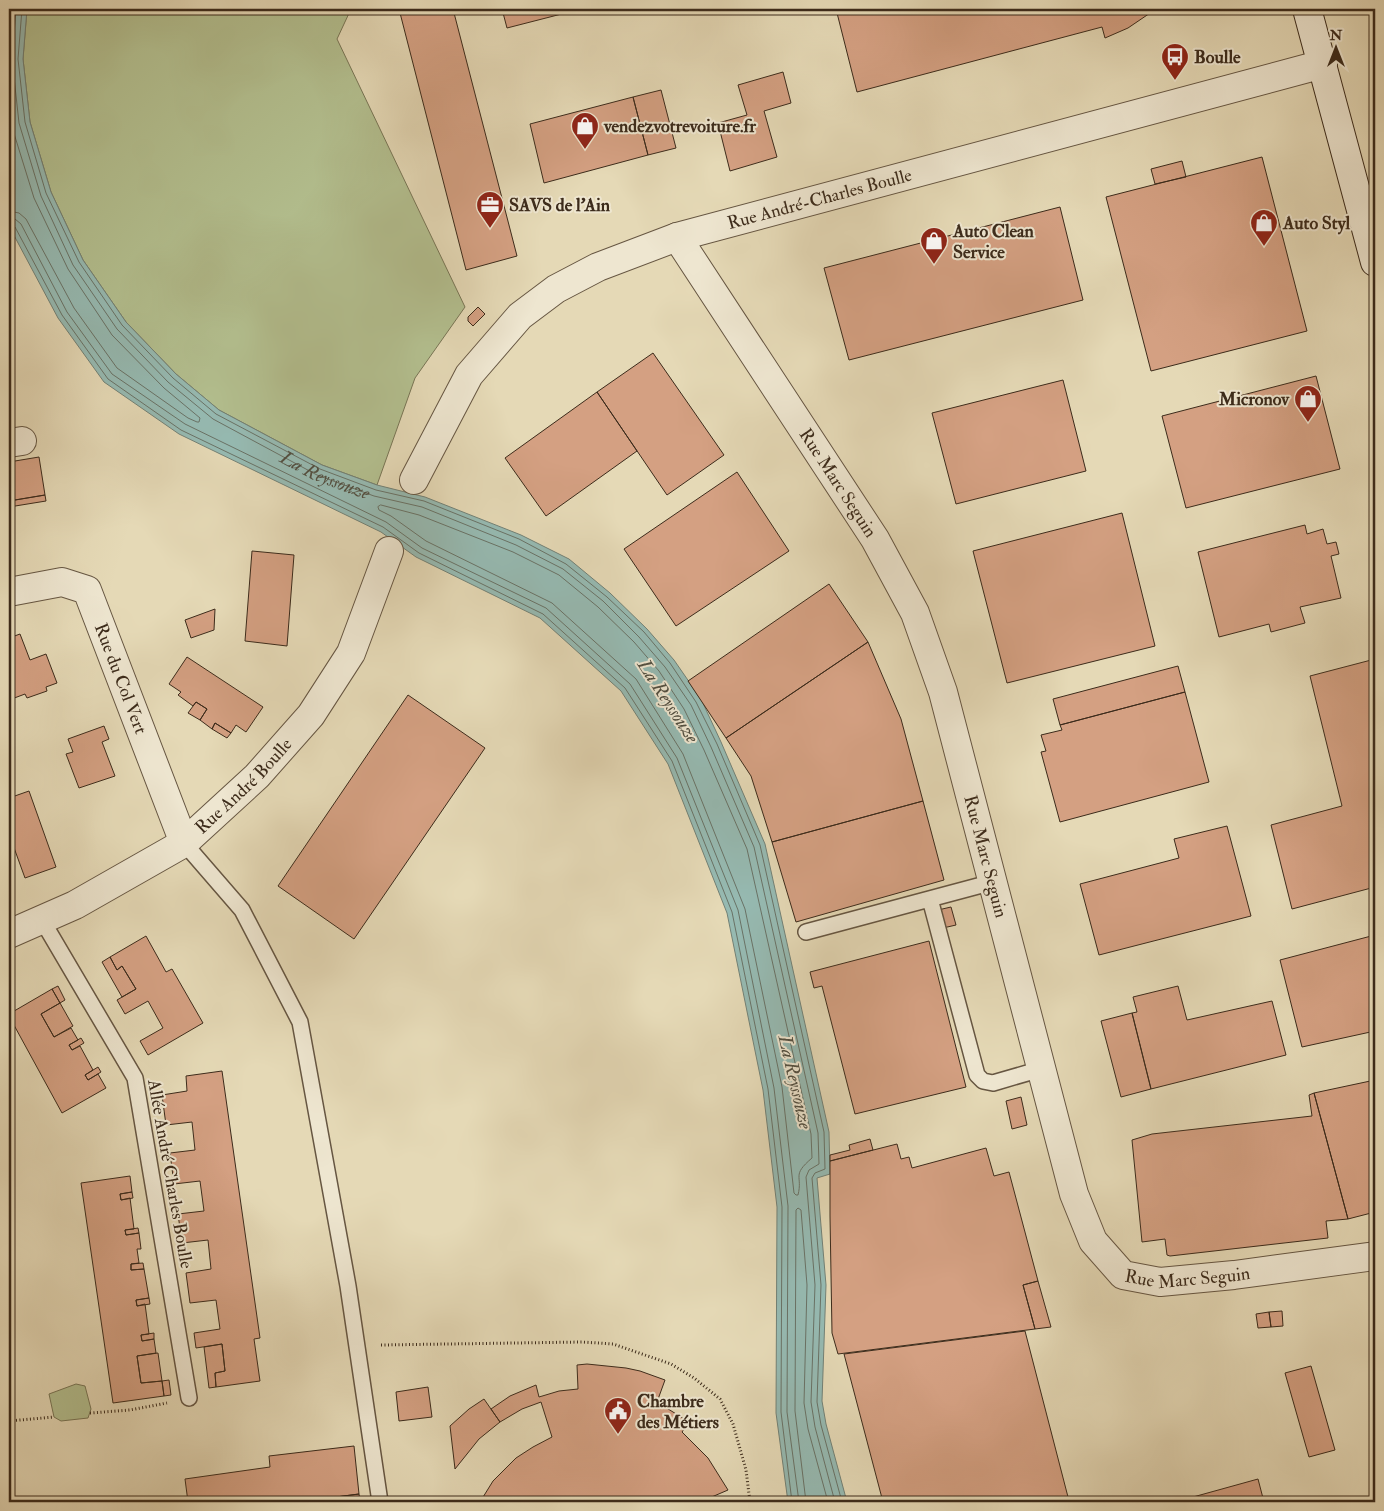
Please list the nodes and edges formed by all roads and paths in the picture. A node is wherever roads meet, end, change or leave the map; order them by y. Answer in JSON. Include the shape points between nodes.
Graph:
{"nodes":[{"id":1,"x":1307,"y":9,"type":"edge"},
{"id":2,"x":1323,"y":64,"type":"junction"},
{"id":3,"x":677,"y":236,"type":"junction"},
{"id":4,"x":1375,"y":262,"type":"edge"},
{"id":5,"x":414,"y":480,"type":"dead end"},
{"id":6,"x":389,"y":551,"type":"dead end"},
{"id":7,"x":9,"y":592,"type":"edge"},
{"id":8,"x":184,"y":843,"type":"junction"},
{"id":9,"x":992,"y":882,"type":"junction"},
{"id":10,"x":930,"y":899,"type":"junction"},
{"id":11,"x":42,"y":920,"type":"junction"},
{"id":12,"x":806,"y":932,"type":"dead end"},
{"id":13,"x":9,"y":934,"type":"edge"},
{"id":14,"x":1042,"y":1069,"type":"junction"},
{"id":15,"x":1375,"y":1256,"type":"edge"},
{"id":16,"x":357,"y":1346,"type":"junction"},
{"id":17,"x":190,"y":1398,"type":"joint"},
{"id":18,"x":90,"y":1413,"type":"dead end"},
{"id":19,"x":54,"y":1417,"type":"dead end"},
{"id":20,"x":9,"y":1421,"type":"edge"},
{"id":21,"x":380,"y":1502,"type":"edge"},
{"id":22,"x":750,"y":1502,"type":"edge"}],
"edges":[{"from":1,"to":2,"type":"street"},
{"from":2,"to":3,"type":"street","name":"Rue André-Charles Boulle"},
{"from":2,"to":4,"type":"street"},
{"from":3,"to":5,"type":"street","name":"Rue André-Charles Boulle","via":[[598,267],[556,289],[520,316],[469,376]]},
{"from":3,"to":9,"type":"street","name":"Rue Marc Seguin","via":[[875,539],[915,613],[943,692]]},
{"from":6,"to":8,"type":"street","name":"Rue André Boulle","via":[[351,653],[311,715],[256,776]]},
{"from":7,"to":8,"type":"street","name":"Rue du Col Vert","via":[[62,582],[87,590]]},
{"from":8,"to":11,"type":"street","name":"Rue André Boulle","via":[[75,905]]},
{"from":8,"to":16,"type":"lane","via":[[242,910],[300,1022]]},
{"from":9,"to":10,"type":"lane"},
{"from":9,"to":14,"type":"street","name":"Rue Marc Seguin"},
{"from":10,"to":12,"type":"lane"},
{"from":10,"to":14,"type":"lane","via":[[977,1074],[983,1081],[993,1083]]},
{"from":11,"to":13,"type":"street","name":"Rue André Boulle"},
{"from":11,"to":17,"type":"lane","name":"Allée André Charles Boulle","via":[[135,1078]]},
{"from":14,"to":15,"type":"street","name":"Rue Marc Seguin","via":[[1074,1194],[1092,1241],[1123,1275],[1160,1282]]},
{"from":16,"to":21,"type":"lane"},
{"from":16,"to":22,"type":"path","via":[[582,1342],[613,1344],[671,1364],[720,1400],[733,1424],[746,1470]]},
{"from":17,"to":18,"type":"path","via":[[130,1410]]},
{"from":19,"to":20,"type":"path"}]}
